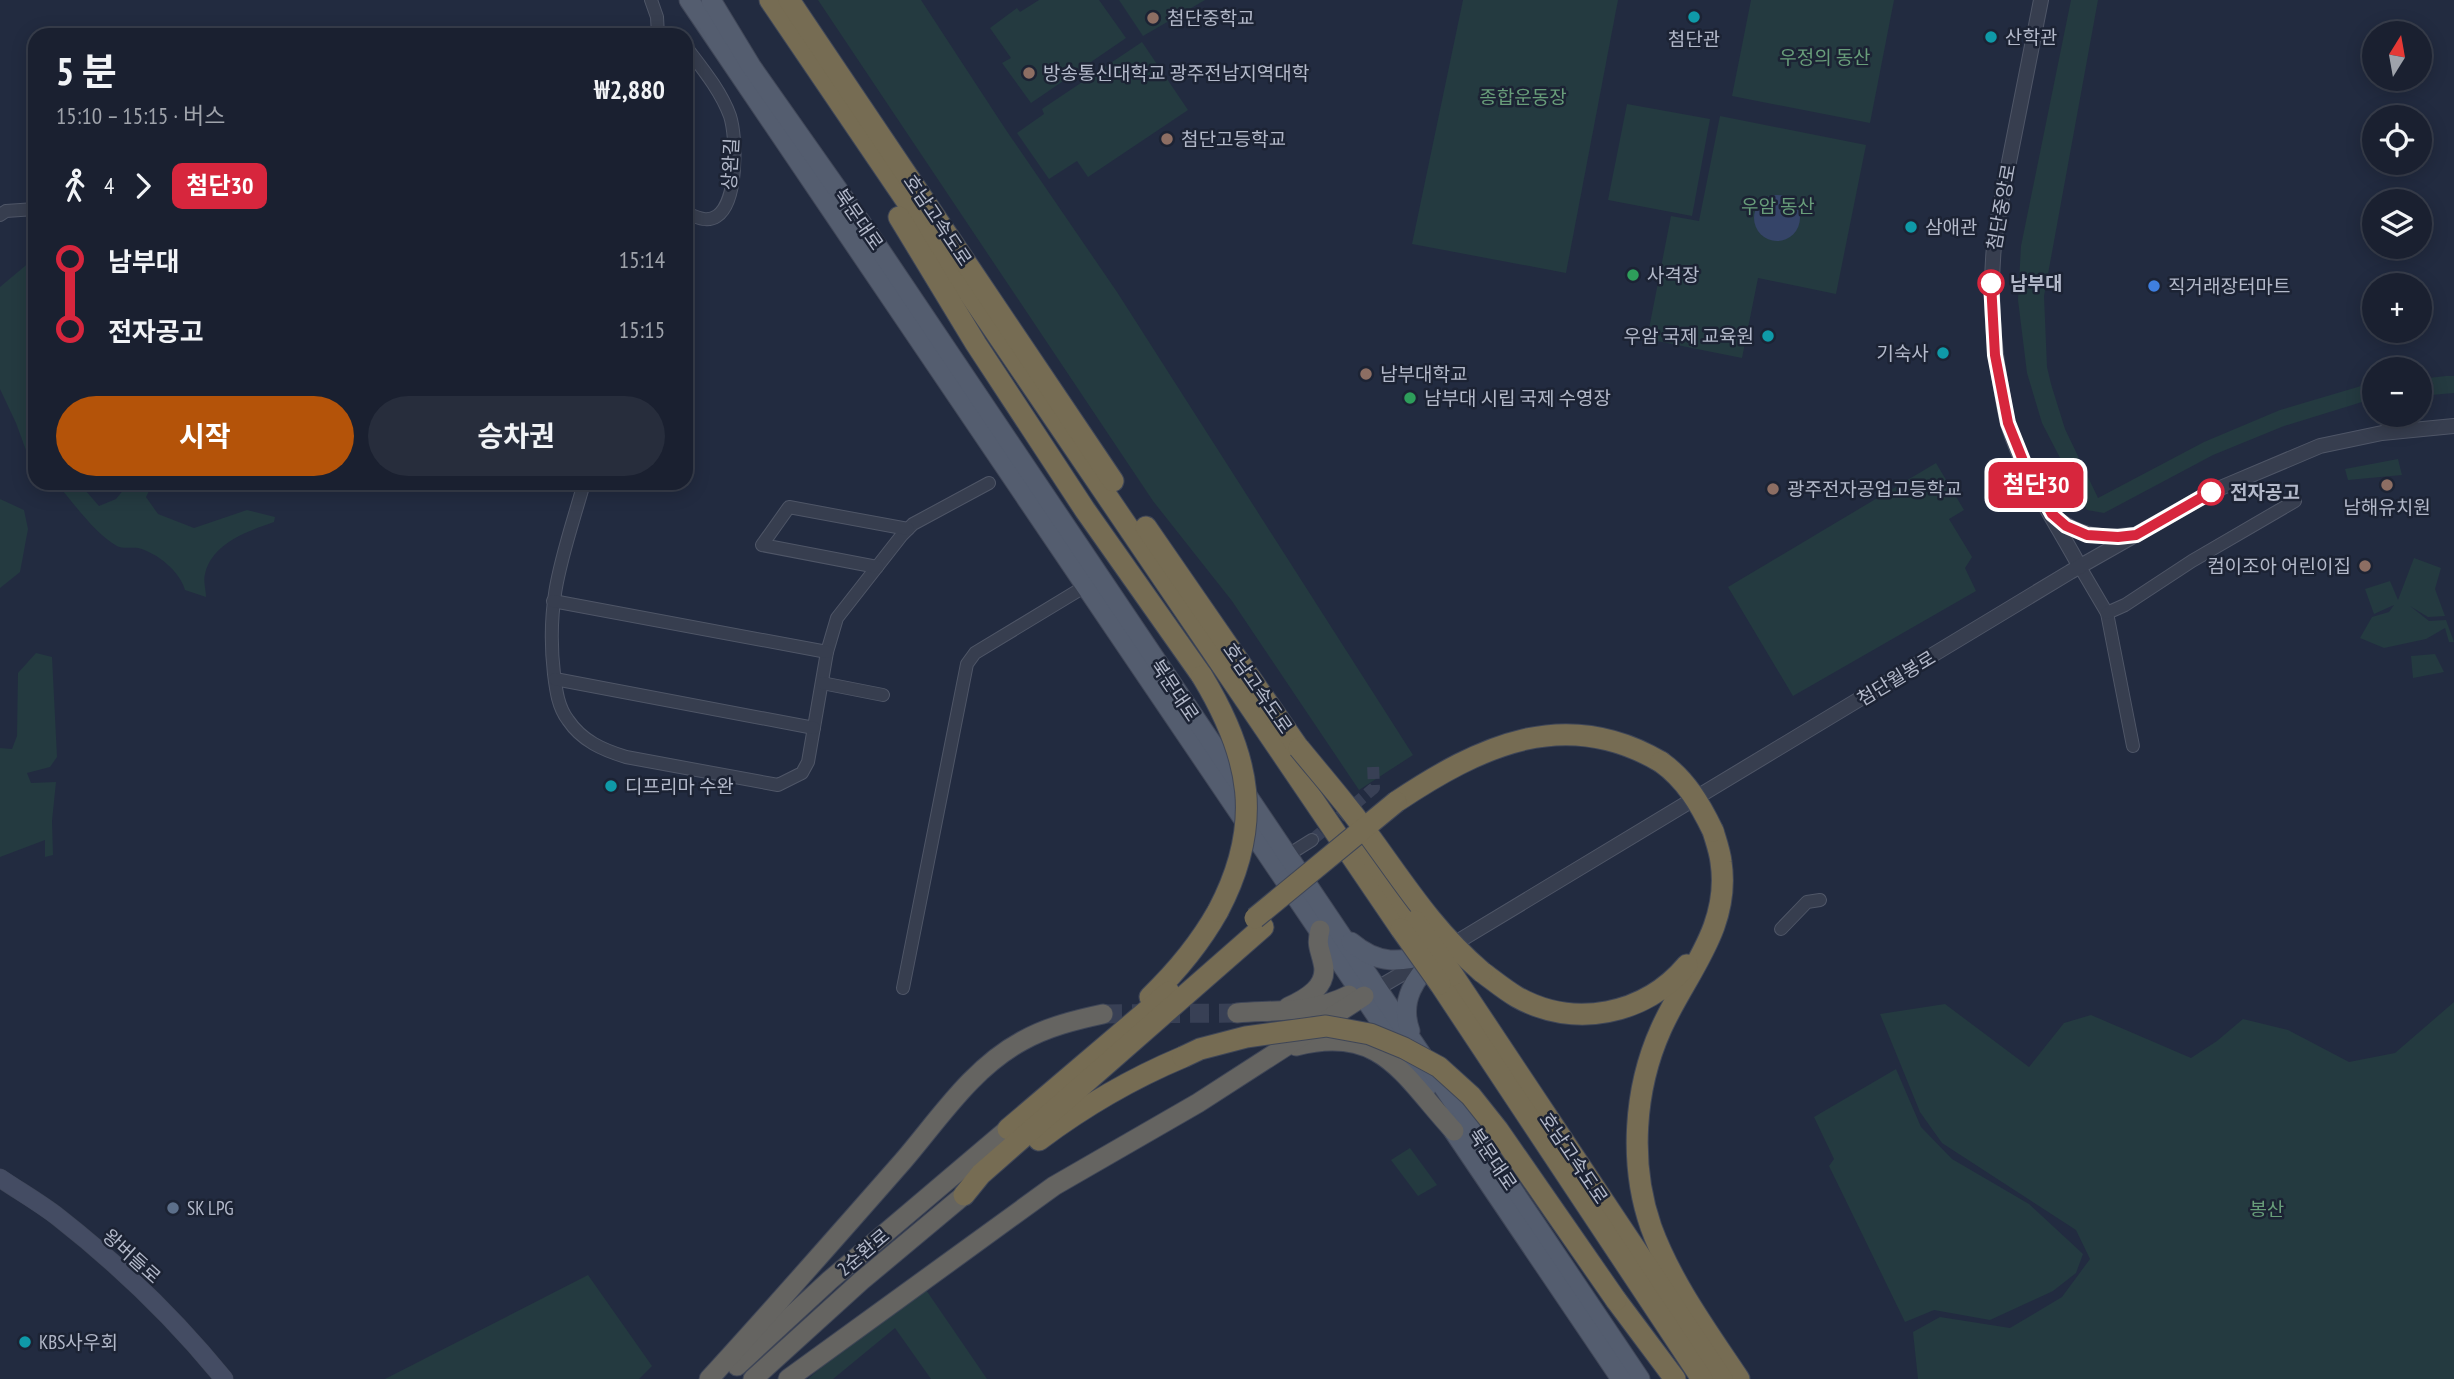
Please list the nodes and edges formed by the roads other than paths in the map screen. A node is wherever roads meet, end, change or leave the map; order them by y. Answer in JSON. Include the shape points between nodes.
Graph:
{"nodes":[{"id":1,"x":651,"y":0,"type":"edge"},
{"id":2,"x":690,"y":0,"type":"edge"},
{"id":3,"x":710,"y":0,"type":"edge"},
{"id":4,"x":768,"y":0,"type":"edge"},
{"id":5,"x":789,"y":0,"type":"edge"},
{"id":6,"x":2041,"y":0,"type":"edge"},
{"id":7,"x":658,"y":28,"type":"edge"},
{"id":8,"x":693,"y":57,"type":"edge"},
{"id":9,"x":28,"y":209,"type":"edge"},
{"id":10,"x":0,"y":215,"type":"edge"},
{"id":11,"x":693,"y":216,"type":"edge"},
{"id":12,"x":2454,"y":426,"type":"edge"},
{"id":13,"x":989,"y":483,"type":"dead end"},
{"id":14,"x":582,"y":490,"type":"edge"},
{"id":15,"x":2295,"y":501,"type":"dead end"},
{"id":16,"x":2052,"y":514,"type":"junction"},
{"id":17,"x":908,"y":529,"type":"junction"},
{"id":18,"x":2136,"y":535,"type":"junction"},
{"id":19,"x":877,"y":567,"type":"junction"},
{"id":20,"x":2080,"y":567,"type":"junction"},
{"id":21,"x":1084,"y":587,"type":"junction"},
{"id":22,"x":553,"y":601,"type":"junction"},
{"id":23,"x":2106,"y":613,"type":"junction"},
{"id":24,"x":827,"y":652,"type":"junction"},
{"id":25,"x":555,"y":679,"type":"junction"},
{"id":26,"x":822,"y":683,"type":"junction"},
{"id":27,"x":883,"y":695,"type":"dead end"},
{"id":28,"x":814,"y":728,"type":"junction"},
{"id":29,"x":2133,"y":746,"type":"dead end"},
{"id":30,"x":1299,"y":748,"type":"junction"},
{"id":31,"x":1707,"y":834,"type":"junction"},
{"id":32,"x":1312,"y":840,"type":"tunnel mouth"},
{"id":33,"x":1288,"y":855,"type":"junction"},
{"id":34,"x":1820,"y":900,"type":"dead end"},
{"id":35,"x":1259,"y":922,"type":"junction"},
{"id":36,"x":1408,"y":925,"type":"junction"},
{"id":37,"x":1329,"y":929,"type":"junction"},
{"id":38,"x":1781,"y":929,"type":"dead end"},
{"id":39,"x":1444,"y":949,"type":"junction"},
{"id":40,"x":1446,"y":980,"type":"junction"},
{"id":41,"x":903,"y":988,"type":"dead end"},
{"id":42,"x":1371,"y":992,"type":"junction"},
{"id":43,"x":1282,"y":1010,"type":"junction"},
{"id":44,"x":1237,"y":1013,"type":"tunnel mouth"},
{"id":45,"x":1103,"y":1014,"type":"tunnel mouth"},
{"id":46,"x":1418,"y":1048,"type":"junction"},
{"id":47,"x":1270,"y":1059,"type":"junction"},
{"id":48,"x":1007,"y":1129,"type":"junction"},
{"id":49,"x":1454,"y":1132,"type":"junction"},
{"id":50,"x":0,"y":1178,"type":"edge"},
{"id":51,"x":964,"y":1195,"type":"junction"},
{"id":52,"x":224,"y":1379,"type":"edge"},
{"id":53,"x":709,"y":1379,"type":"edge"},
{"id":54,"x":722,"y":1379,"type":"edge"},
{"id":55,"x":753,"y":1379,"type":"edge"},
{"id":56,"x":788,"y":1379,"type":"edge"},
{"id":57,"x":1620,"y":1379,"type":"edge"},
{"id":58,"x":1640,"y":1379,"type":"edge"},
{"id":59,"x":1675,"y":1379,"type":"edge"},
{"id":60,"x":1702,"y":1379,"type":"edge"},
{"id":61,"x":1722,"y":1379,"type":"edge"},
{"id":62,"x":1739,"y":1379,"type":"edge"}],
"edges":[{"from":1,"to":7,"type":"street"},
{"from":2,"to":21,"type":"main road","name":"북문대로"},
{"from":3,"to":33,"type":"main road","name":"북문대로"},
{"from":4,"to":36,"type":"highway","name":"호남고속도로","via":[[1017,368]]},
{"from":4,"to":48,"type":"highway","bridge":true,"via":[[792,51],[976,344],[1202,676],[1240,752],[1247,805],[1245,830],[1236,871],[1209,926],[1176,972]]},
{"from":5,"to":30,"type":"highway","name":"호남고속도로"},
{"from":6,"to":16,"type":"street","name":"첨단중앙로","via":[[1996,228],[1991,306],[2008,423]]},
{"from":8,"to":11,"type":"street","name":"상완길","via":[[723,102],[734,135],[733,172],[723,210],[705,220]]},
{"from":9,"to":10,"type":"street"},
{"from":12,"to":18,"type":"street","name":"첨단월봉로","via":[[2382,433],[2320,446],[2211,492]]},
{"from":13,"to":17,"type":"street"},
{"from":14,"to":22,"type":"street"},
{"from":15,"to":23,"type":"street"},
{"from":16,"to":18,"type":"street","via":[[2087,535]]},
{"from":16,"to":20,"type":"street","name":"첨단중앙로"},
{"from":17,"to":19,"type":"street"},
{"from":17,"to":19,"type":"street","via":[[789,507],[762,545]]},
{"from":18,"to":20,"type":"street","name":"첨단월봉로"},
{"from":19,"to":24,"type":"street","via":[[837,618]]},
{"from":20,"to":23,"type":"street"},
{"from":20,"to":39,"type":"street","name":"첨단월봉로"},
{"from":21,"to":37,"type":"main road","name":"북문대로"},
{"from":21,"to":41,"type":"street","via":[[975,653],[967,664]]},
{"from":22,"to":24,"type":"street"},
{"from":22,"to":25,"type":"street"},
{"from":23,"to":29,"type":"street"},
{"from":24,"to":26,"type":"street"},
{"from":25,"to":28,"type":"street"},
{"from":25,"to":28,"type":"street","via":[[559,704],[578,733],[590,743],[626,757],[778,785],[802,773]]},
{"from":26,"to":27,"type":"street"},
{"from":26,"to":28,"type":"street"},
{"from":30,"to":31,"type":"highway","bridge":true,"via":[[1455,947],[1518,998],[1564,1014],[1633,1006],[1654,995],[1686,966],[1708,921]]},
{"from":30,"to":36,"type":"highway","name":"호남고속도로"},
{"from":31,"to":35,"type":"highway","via":[[1680,797],[1641,765],[1584,748],[1533,750],[1478,768],[1440,789]]},
{"from":31,"to":62,"type":"highway","via":[[1721,861],[1721,905],[1706,947],[1650,1057],[1638,1116],[1638,1150],[1651,1226],[1672,1274]]},
{"from":32,"to":33,"type":"street"},
{"from":33,"to":37,"type":"main road","name":"북문대로"},
{"from":34,"to":38,"type":"street","via":[[1807,902]]},
{"from":35,"to":48,"type":"highway"},
{"from":35,"to":51,"type":"highway","via":[[981,1174]]},
{"from":36,"to":40,"type":"highway","name":"호남고속도로","bridge":true},
{"from":37,"to":39,"type":"main road","via":[[1366,954],[1385,960],[1407,960]]},
{"from":37,"to":42,"type":"main road","name":"북문대로"},
{"from":37,"to":43,"type":"highway","via":[[1317,944],[1324,978],[1305,1000]]},
{"from":39,"to":42,"type":"street","name":"첨단월봉로"},
{"from":39,"to":46,"type":"main road","via":[[1407,997],[1407,1022]]},
{"from":40,"to":60,"type":"highway","name":"호남고속도로"},
{"from":40,"to":61,"type":"highway","name":"호남고속도로"},
{"from":42,"to":43,"type":"highway","via":[[1331,1004]]},
{"from":42,"to":46,"type":"main road","name":"북문대로"},
{"from":42,"to":47,"type":"highway"},
{"from":42,"to":49,"type":"main road","name":"북문대로"},
{"from":43,"to":44,"type":"highway"},
{"from":45,"to":53,"type":"highway","via":[[1022,1041],[962,1089]]},
{"from":46,"to":58,"type":"main road","name":"북문대로"},
{"from":47,"to":49,"type":"highway","via":[[1312,1042],[1362,1044],[1394,1064]]},
{"from":47,"to":56,"type":"highway","via":[[1054,1186]]},
{"from":48,"to":54,"type":"highway","name":"2순환로"},
{"from":49,"to":57,"type":"main road","name":"북문대로"},
{"from":50,"to":52,"type":"main road","name":"왕버들로","via":[[58,1217],[122,1274]]},
{"from":51,"to":55,"type":"highway","name":"2순환로"},
{"from":51,"to":59,"type":"highway","bridge":true,"via":[[1075,1115],[1200,1049],[1246,1037],[1326,1026],[1370,1034],[1439,1067],[1471,1096]]}]}
